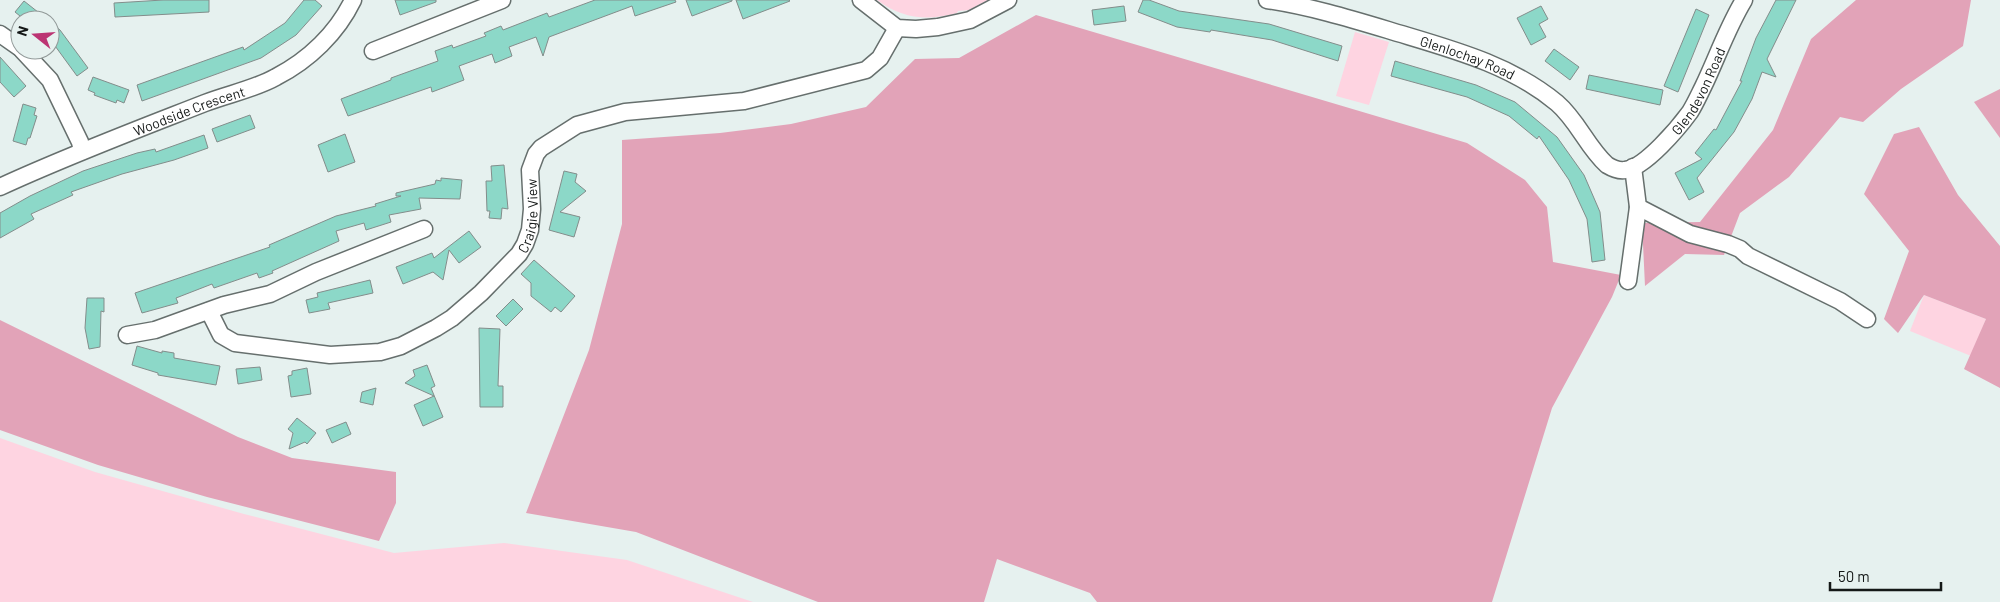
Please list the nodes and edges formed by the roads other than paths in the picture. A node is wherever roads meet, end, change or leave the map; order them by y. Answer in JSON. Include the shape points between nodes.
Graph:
{"nodes":[{"id":1,"x":353,"y":0,"type":"edge"},
{"id":2,"x":502,"y":0,"type":"edge"},
{"id":3,"x":861,"y":0,"type":"edge"},
{"id":4,"x":1008,"y":0,"type":"edge"},
{"id":5,"x":1267,"y":0,"type":"edge"},
{"id":6,"x":1744,"y":0,"type":"edge"},
{"id":7,"x":897,"y":28,"type":"junction"},
{"id":8,"x":373,"y":51,"type":"dead end"},
{"id":9,"x":31,"y":60,"type":"edge"},
{"id":10,"x":82,"y":151,"type":"junction"},
{"id":11,"x":1634,"y":167,"type":"junction"},
{"id":12,"x":0,"y":187,"type":"edge"},
{"id":13,"x":1638,"y":207,"type":"junction"},
{"id":14,"x":424,"y":229,"type":"dead end"},
{"id":15,"x":1628,"y":281,"type":"dead end"},
{"id":16,"x":209,"y":311,"type":"junction"},
{"id":17,"x":1867,"y":319,"type":"dead end"},
{"id":18,"x":127,"y":335,"type":"dead end"}],
"edges":[{"from":1,"to":10,"type":"street","name":"Woodside Crescent","via":[[329,37],[276,78]]},
{"from":2,"to":8,"type":"street"},
{"from":3,"to":7,"type":"street"},
{"from":4,"to":7,"type":"street","via":[[970,20],[938,27]]},
{"from":5,"to":11,"type":"street","name":"Glenlochay Road","via":[[1305,7],[1458,51],[1513,74],[1566,112],[1607,165],[1624,170]]},
{"from":6,"to":11,"type":"street","name":"Glendevon Road","via":[[1691,111],[1651,156]]},
{"from":7,"to":16,"type":"street","name":"Craigie View","via":[[880,58],[866,70],[744,101],[625,112],[577,125],[548,143],[536,154],[530,170],[530,230],[519,254],[452,318],[401,346],[380,352],[330,355],[234,343],[221,335]]},
{"from":9,"to":10,"type":"street","via":[[50,80]]},
{"from":10,"to":12,"type":"street","name":"Woodside Crescent"},
{"from":11,"to":13,"type":"street"},
{"from":13,"to":15,"type":"street"},
{"from":13,"to":17,"type":"street","via":[[1690,234],[1740,249],[1748,256],[1840,301]]},
{"from":14,"to":16,"type":"street","via":[[270,294]]},
{"from":16,"to":18,"type":"street","via":[[155,330]]}]}
